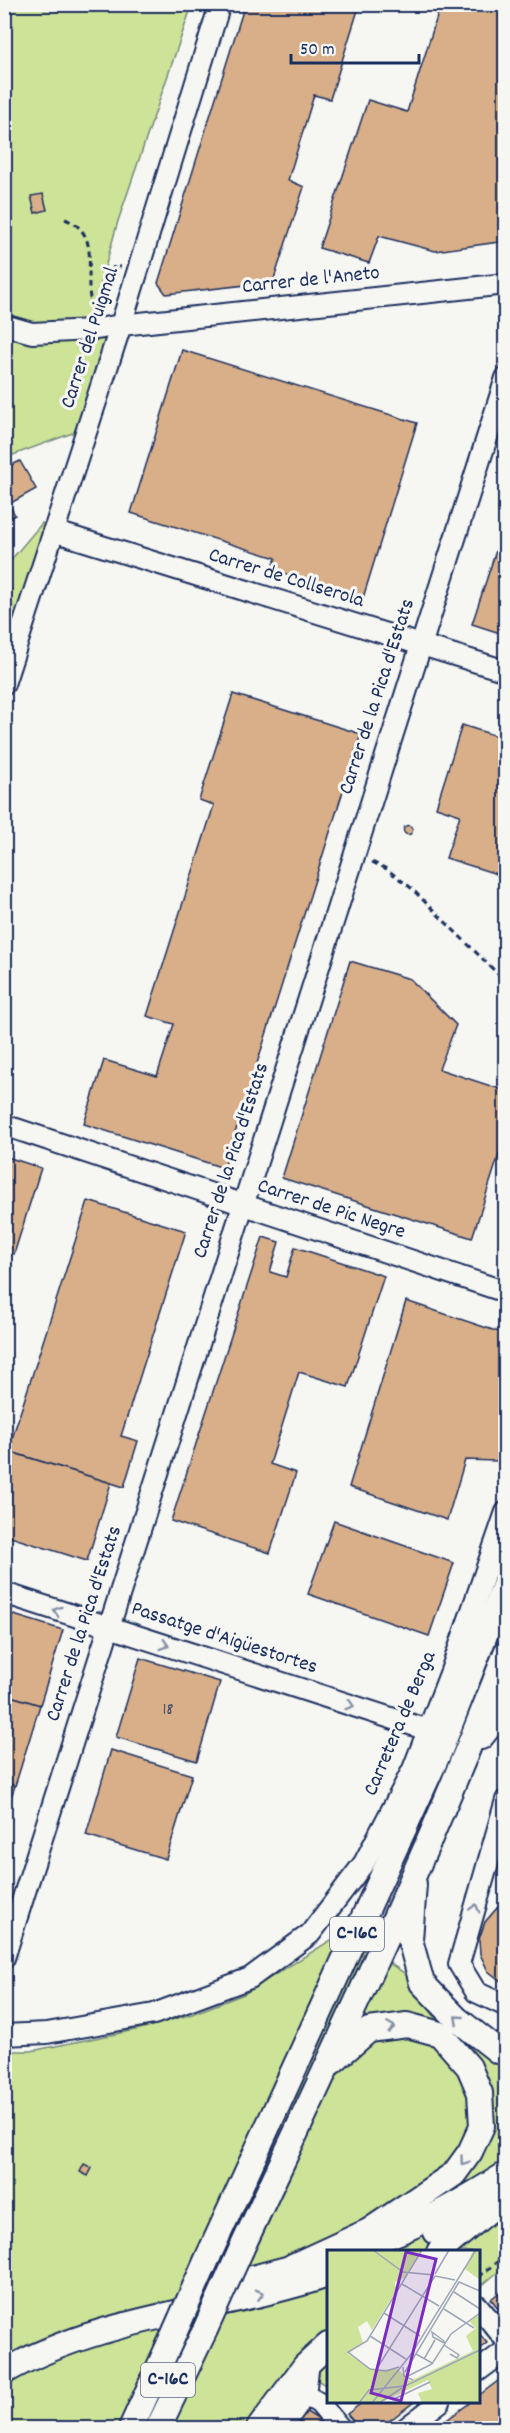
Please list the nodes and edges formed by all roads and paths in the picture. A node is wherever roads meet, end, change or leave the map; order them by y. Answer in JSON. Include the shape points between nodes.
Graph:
{"nodes":[{"id":1,"x":220,"y":4,"type":"edge"},
{"id":2,"x":66,"y":219,"type":"dead end"},
{"id":3,"x":137,"y":272,"type":"junction"},
{"id":4,"x":506,"y":284,"type":"edge"},
{"id":5,"x":4,"y":325,"type":"edge"},
{"id":6,"x":121,"y":325,"type":"junction"},
{"id":7,"x":506,"y":378,"type":"edge"},
{"id":8,"x":53,"y":531,"type":"junction"},
{"id":9,"x":419,"y":645,"type":"junction"},
{"id":10,"x":506,"y":671,"type":"edge"},
{"id":11,"x":4,"y":684,"type":"edge"},
{"id":12,"x":353,"y":856,"type":"junction"},
{"id":13,"x":506,"y":982,"type":"edge"},
{"id":14,"x":4,"y":1125,"type":"edge"},
{"id":15,"x":243,"y":1206,"type":"junction"},
{"id":16,"x":506,"y":1292,"type":"edge"},
{"id":17,"x":506,"y":1512,"type":"edge"},
{"id":18,"x":506,"y":1581,"type":"edge"},
{"id":19,"x":4,"y":1593,"type":"edge"},
{"id":20,"x":506,"y":1623,"type":"edge"},
{"id":21,"x":109,"y":1628,"type":"junction"},
{"id":22,"x":506,"y":1653,"type":"edge"},
{"id":23,"x":506,"y":1706,"type":"edge"},
{"id":24,"x":428,"y":1730,"type":"junction"},
{"id":25,"x":465,"y":1758,"type":"junction"},
{"id":26,"x":506,"y":1800,"type":"edge"},
{"id":27,"x":416,"y":1868,"type":"junction"},
{"id":28,"x":4,"y":1958,"type":"edge"},
{"id":29,"x":506,"y":2006,"type":"edge"},
{"id":30,"x":4,"y":2035,"type":"edge"},
{"id":31,"x":506,"y":2053,"type":"edge"},
{"id":32,"x":326,"y":2067,"type":"junction"},
{"id":33,"x":506,"y":2174,"type":"edge"},
{"id":34,"x":498,"y":2202,"type":"edge"},
{"id":35,"x":327,"y":2250,"type":"edge"},
{"id":36,"x":328,"y":2250,"type":"edge"},
{"id":37,"x":351,"y":2250,"type":"edge"},
{"id":38,"x":396,"y":2250,"type":"edge"},
{"id":39,"x":441,"y":2250,"type":"edge"},
{"id":40,"x":225,"y":2254,"type":"junction"},
{"id":41,"x":506,"y":2255,"type":"edge"},
{"id":42,"x":327,"y":2257,"type":"edge"},
{"id":43,"x":293,"y":2266,"type":"junction"},
{"id":44,"x":327,"y":2275,"type":"edge"},
{"id":45,"x":480,"y":2275,"type":"edge"},
{"id":46,"x":480,"y":2308,"type":"edge"},
{"id":47,"x":190,"y":2333,"type":"junction"},
{"id":48,"x":506,"y":2340,"type":"edge"},
{"id":49,"x":327,"y":2346,"type":"edge"},
{"id":50,"x":506,"y":2350,"type":"edge"},
{"id":51,"x":4,"y":2354,"type":"edge"},
{"id":52,"x":309,"y":2362,"type":"junction"},
{"id":53,"x":480,"y":2370,"type":"edge"},
{"id":54,"x":4,"y":2372,"type":"edge"},
{"id":55,"x":305,"y":2395,"type":"junction"},
{"id":56,"x":439,"y":2403,"type":"edge"},
{"id":57,"x":131,"y":2428,"type":"edge"},
{"id":58,"x":146,"y":2428,"type":"edge"},
{"id":59,"x":158,"y":2428,"type":"edge"},
{"id":60,"x":259,"y":2428,"type":"edge"},
{"id":61,"x":281,"y":2428,"type":"edge"},
{"id":62,"x":340,"y":2428,"type":"edge"},
{"id":63,"x":406,"y":2428,"type":"edge"}],
"edges":[{"from":1,"to":3,"type":"street","name":"Carrer del Puigmal"},
{"from":2,"to":3,"type":"path","via":[[82,228],[90,246],[88,286],[90,298],[99,305],[114,266]]},
{"from":3,"to":6,"type":"street","name":"Carrer del Puigmal"},
{"from":4,"to":6,"type":"street","name":"Carrer de l'Aneto"},
{"from":5,"to":6,"type":"street","name":"Carrer de l'Aneto","via":[[32,333]]},
{"from":6,"to":8,"type":"street","name":"Carrer del Puigmal"},
{"from":7,"to":9,"type":"street","name":"Carrer de la Pica d'Estats"},
{"from":8,"to":9,"type":"street","name":"Carrer de Collserola"},
{"from":8,"to":11,"type":"street","name":"Carrer del Puigmal"},
{"from":9,"to":10,"type":"street","name":"Carrer de Collserola"},
{"from":9,"to":12,"type":"street","name":"Carrer de la Pica d'Estats"},
{"from":12,"to":13,"type":"path","via":[[385,867],[410,886]]},
{"from":12,"to":15,"type":"street","name":"Carrer de la Pica d'Estats"},
{"from":14,"to":15,"type":"street","name":"Carrer de Pic Negre"},
{"from":15,"to":16,"type":"street","name":"Carrer de Pic Negre"},
{"from":15,"to":21,"type":"street","name":"Carrer de la Pica d'Estats"},
{"from":17,"to":24,"type":"street","name":"Carretera de Berga"},
{"from":18,"to":40,"type":"main road","number":"C-16C","via":[[441,1748]]},
{"from":21,"to":19,"type":"street","name":"Passatge d'Aigüestortes","one_way":true},
{"from":20,"to":40,"type":"main road","number":"C-16C","via":[[454,1755]]},
{"from":21,"to":24,"type":"street","name":"Passatge d'Aigüestortes","one_way":true},
{"from":21,"to":28,"type":"street","name":"Carrer de la Pica d'Estats"},
{"from":22,"to":25,"type":"main road"},
{"from":23,"to":25,"type":"main road"},
{"from":24,"to":30,"type":"street","name":"Carretera de Berga","via":[[413,1769],[364,1863],[310,1934],[250,1978],[154,2014],[47,2033]]},
{"from":25,"to":27,"type":"main road"},
{"from":29,"to":26,"type":"street","one_way":true,"via":[[476,1992],[459,1964]]},
{"from":31,"to":27,"type":"main road","one_way":true,"via":[[457,2019],[422,1983],[410,1940]]},
{"from":27,"to":32,"type":"main road"},
{"from":32,"to":36,"type":"main road","one_way":true,"via":[[369,2030],[407,2025],[440,2034],[469,2067],[480,2093],[482,2127],[454,2174],[369,2231]]},
{"from":32,"to":40,"type":"main road"},
{"from":33,"to":37,"type":"main road","via":[[450,2209],[399,2234]]},
{"from":34,"to":38,"type":"main road"},
{"from":34,"to":39,"type":"main road"},
{"from":35,"to":43,"type":"main road","one_way":true},
{"from":40,"to":47,"type":"main road","number":"C-16C","bridge":true},
{"from":40,"to":47,"type":"main road","bridge":true},
{"from":41,"to":45,"type":"path"},
{"from":42,"to":43,"type":"main road"},
{"from":43,"to":51,"type":"main road","via":[[71,2326]]},
{"from":54,"to":44,"type":"main road","one_way":true,"via":[[77,2340]]},
{"from":46,"to":48,"type":"street"},
{"from":47,"to":57,"type":"main road","number":"C-16C"},
{"from":47,"to":58,"type":"main road","number":"C-16C"},
{"from":47,"to":59,"type":"main road"},
{"from":49,"to":52,"type":"main road"},
{"from":50,"to":53,"type":"street"},
{"from":52,"to":55,"type":"street"},
{"from":52,"to":60,"type":"main road"},
{"from":55,"to":61,"type":"street"},
{"from":55,"to":62,"type":"street","via":[[319,2403]]},
{"from":56,"to":63,"type":"street"}]}
